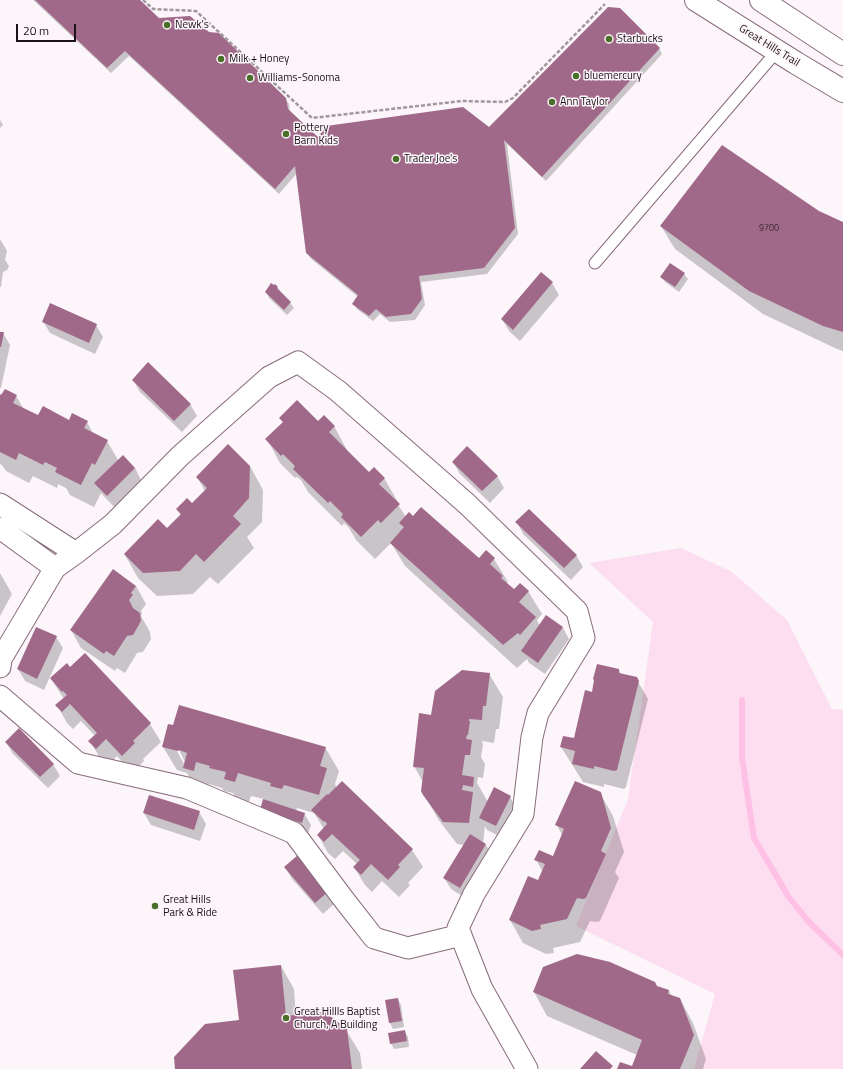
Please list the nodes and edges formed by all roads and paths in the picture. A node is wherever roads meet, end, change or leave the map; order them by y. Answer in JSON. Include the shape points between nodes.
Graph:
{"nodes":[{"id":1,"x":143,"y":0,"type":"edge"},
{"id":2,"x":696,"y":0,"type":"edge"},
{"id":3,"x":761,"y":0,"type":"edge"},
{"id":4,"x":605,"y":4,"type":"dead end"},
{"id":5,"x":777,"y":51,"type":"junction"},
{"id":6,"x":843,"y":54,"type":"edge"},
{"id":7,"x":843,"y":91,"type":"edge"},
{"id":8,"x":594,"y":263,"type":"dead end"},
{"id":9,"x":0,"y":504,"type":"edge"},
{"id":10,"x":0,"y":528,"type":"edge"},
{"id":11,"x":76,"y":553,"type":"junction"},
{"id":12,"x":55,"y":568,"type":"junction"},
{"id":13,"x":0,"y":667,"type":"edge"},
{"id":14,"x":0,"y":696,"type":"edge"},
{"id":15,"x":461,"y":935,"type":"junction"},
{"id":16,"x":527,"y":1069,"type":"edge"}],
"edges":[{"from":1,"to":4,"type":"path","via":[[153,9],[196,11],[312,118],[462,101],[505,102],[513,98]]},
{"from":2,"to":5,"type":"street","name":"Great Hills Trail"},
{"from":3,"to":6,"type":"street"},
{"from":5,"to":7,"type":"street","name":"Great Hills Trail"},
{"from":5,"to":8,"type":"lane"},
{"from":9,"to":11,"type":"street"},
{"from":10,"to":12,"type":"street"},
{"from":11,"to":12,"type":"street"},
{"from":11,"to":15,"type":"street","via":[[113,524],[180,456],[263,383],[298,362],[338,391],[467,504],[577,611],[584,638],[538,713],[532,737],[523,814],[474,894],[458,928]]},
{"from":12,"to":13,"type":"street","via":[[1,659]]},
{"from":14,"to":15,"type":"street","via":[[78,763],[187,788],[294,833],[374,938],[408,948]]},
{"from":15,"to":16,"type":"street","via":[[482,989]]}]}
